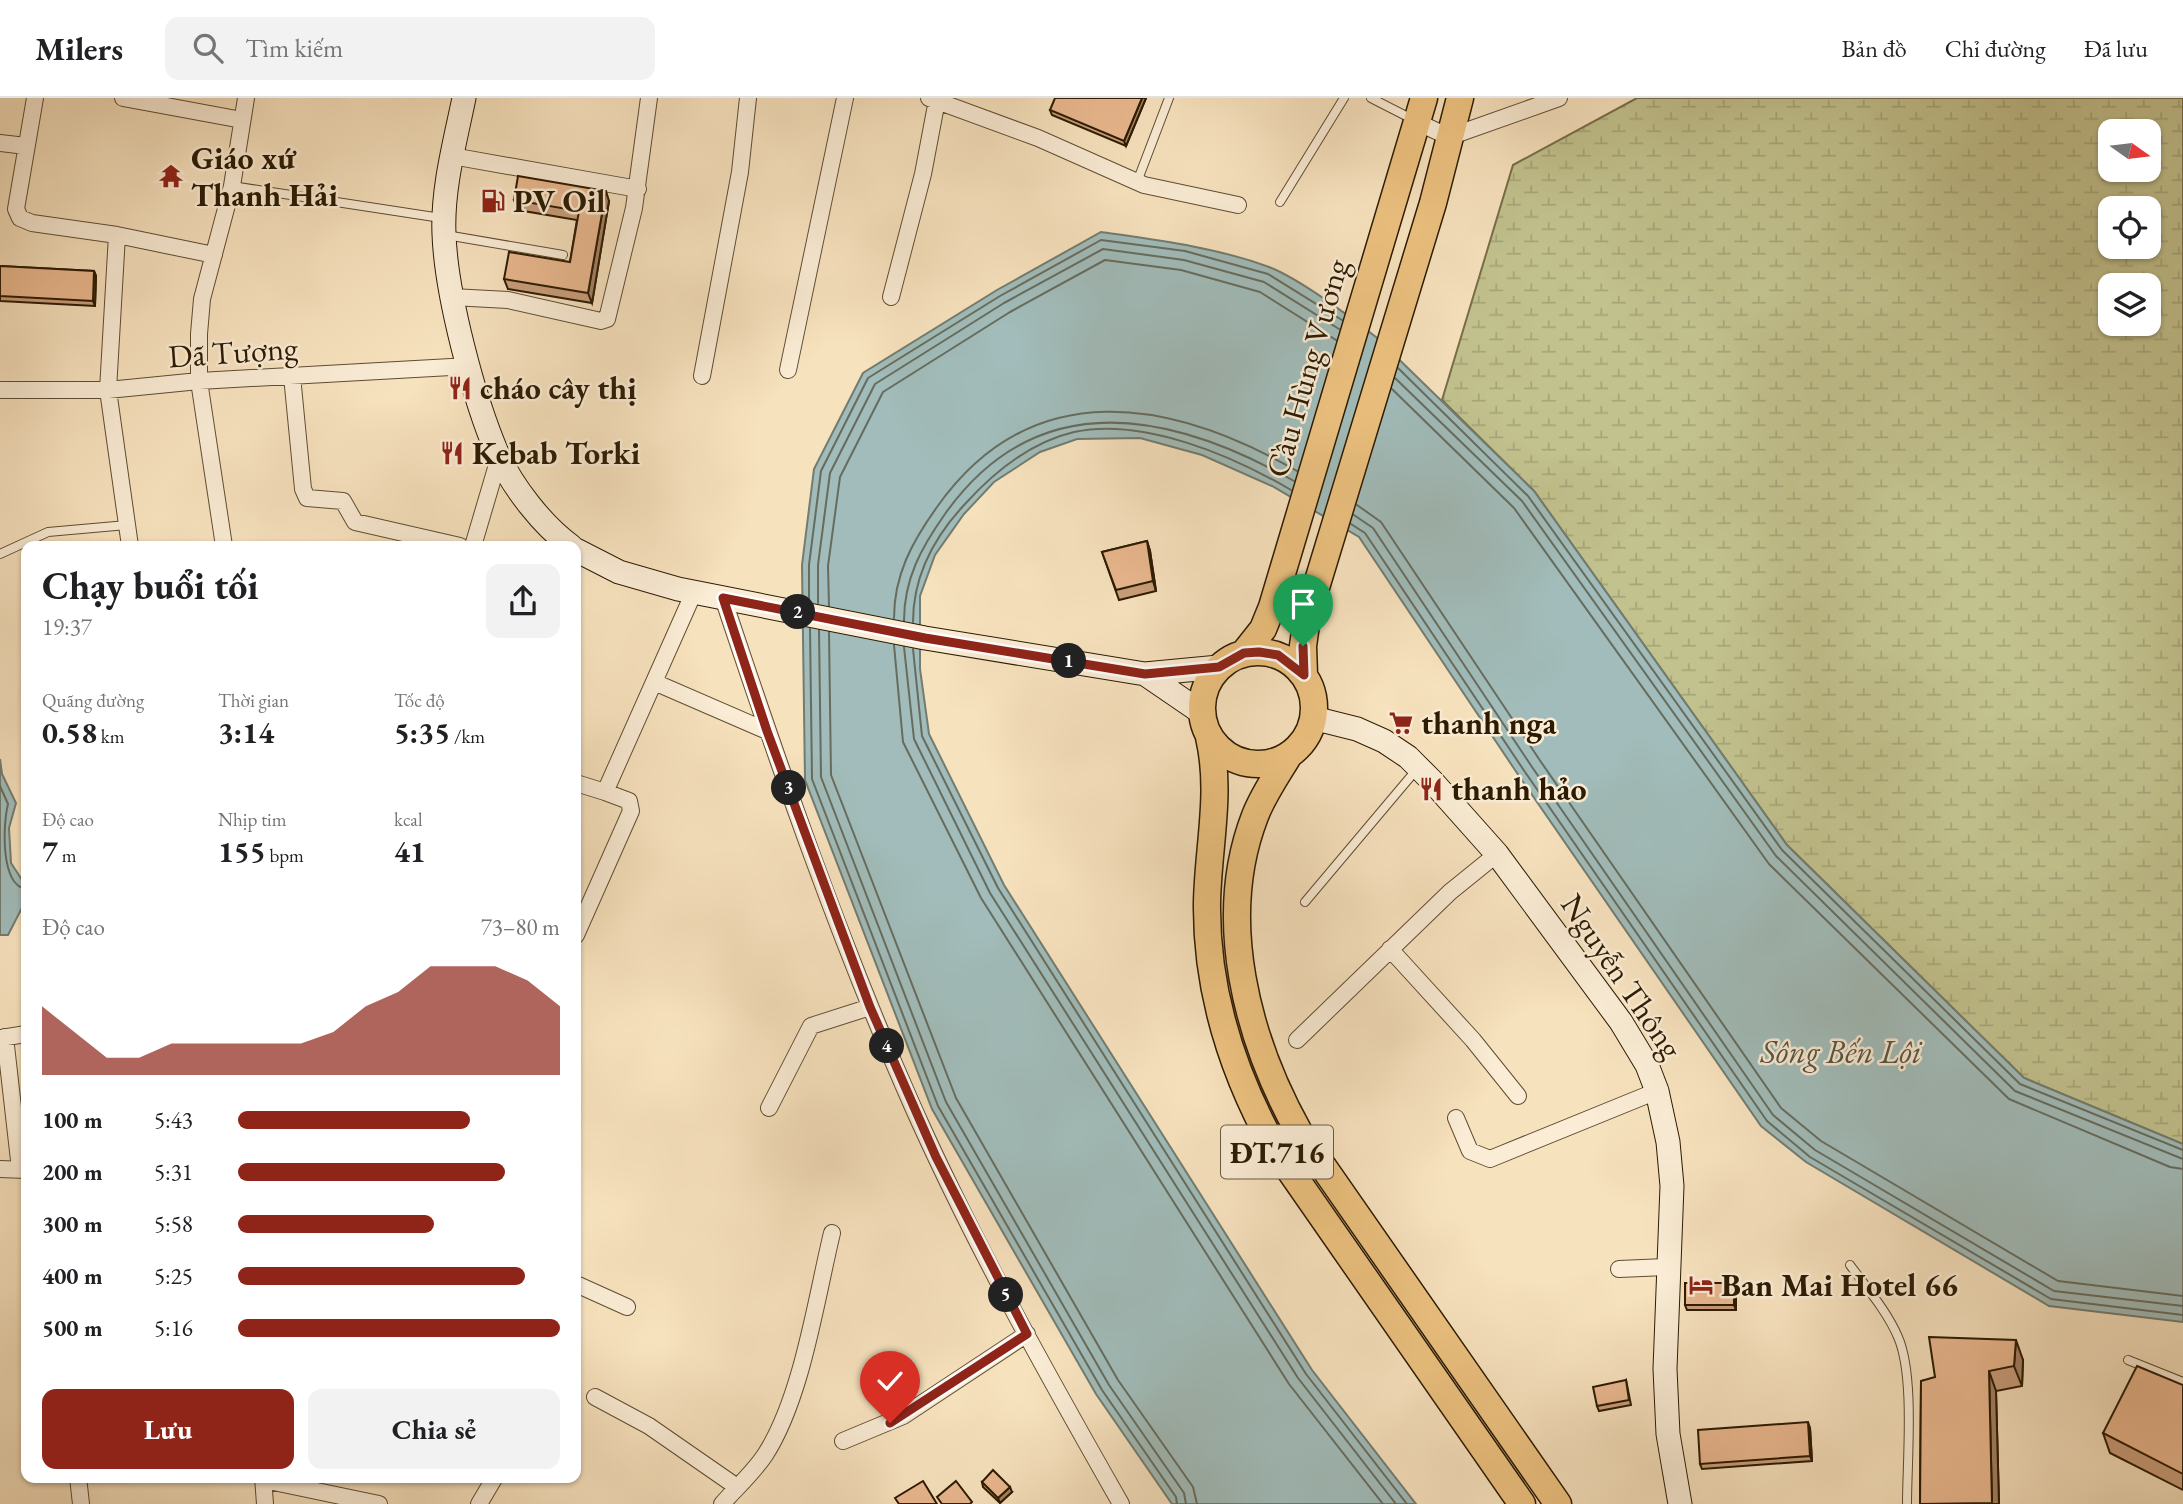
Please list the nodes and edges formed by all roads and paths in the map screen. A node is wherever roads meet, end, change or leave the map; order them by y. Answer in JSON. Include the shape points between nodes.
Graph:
{"nodes":[{"id":1,"x":35,"y":98,"type":"edge"},
{"id":2,"x":123,"y":98,"type":"edge"},
{"id":3,"x":246,"y":98,"type":"edge"},
{"id":4,"x":464,"y":98,"type":"edge"},
{"id":5,"x":649,"y":98,"type":"edge"},
{"id":6,"x":748,"y":98,"type":"edge"},
{"id":7,"x":845,"y":98,"type":"edge"},
{"id":8,"x":1170,"y":98,"type":"edge"},
{"id":9,"x":1344,"y":98,"type":"edge"},
{"id":10,"x":1371,"y":98,"type":"edge"},
{"id":11,"x":1460,"y":98,"type":"edge"},
{"id":12,"x":1559,"y":98,"type":"edge"},
{"id":13,"x":933,"y":99,"type":"edge"},
{"id":14,"x":141,"y":100,"type":"edge"},
{"id":15,"x":1420,"y":110,"type":"edge"},
{"id":16,"x":242,"y":120,"type":"junction"},
{"id":17,"x":1449,"y":137,"type":"junction"},
{"id":18,"x":0,"y":143,"type":"edge"},
{"id":19,"x":26,"y":146,"type":"junction"},
{"id":20,"x":452,"y":156,"type":"junction"},
{"id":21,"x":1137,"y":182,"type":"junction"},
{"id":22,"x":232,"y":187,"type":"junction"},
{"id":23,"x":638,"y":189,"type":"junction"},
{"id":24,"x":1280,"y":202,"type":"dead end"},
{"id":25,"x":1238,"y":205,"type":"dead end"},
{"id":26,"x":444,"y":227,"type":"junction"},
{"id":27,"x":117,"y":235,"type":"junction"},
{"id":28,"x":564,"y":255,"type":"dead end"},
{"id":29,"x":214,"y":256,"type":"junction"},
{"id":30,"x":452,"y":297,"type":"junction"},
{"id":31,"x":891,"y":297,"type":"dead end"},
{"id":32,"x":469,"y":366,"type":"junction"},
{"id":33,"x":788,"y":370,"type":"dead end"},
{"id":34,"x":292,"y":376,"type":"junction"},
{"id":35,"x":702,"y":376,"type":"dead end"},
{"id":36,"x":199,"y":381,"type":"junction"},
{"id":37,"x":0,"y":390,"type":"edge"},
{"id":38,"x":108,"y":390,"type":"junction"},
{"id":39,"x":499,"y":458,"type":"junction"},
{"id":40,"x":127,"y":525,"type":"junction"},
{"id":41,"x":28,"y":541,"type":"edge"},
{"id":42,"x":129,"y":541,"type":"edge"},
{"id":43,"x":223,"y":541,"type":"edge"},
{"id":44,"x":438,"y":541,"type":"edge"},
{"id":45,"x":474,"y":541,"type":"edge"},
{"id":46,"x":566,"y":541,"type":"edge"},
{"id":47,"x":21,"y":544,"type":"edge"},
{"id":48,"x":581,"y":553,"type":"edge"},
{"id":49,"x":0,"y":554,"type":"edge"},
{"id":50,"x":694,"y":592,"type":"junction"},
{"id":51,"x":723,"y":598,"type":"junction"},
{"id":52,"x":1244,"y":653,"type":"junction"},
{"id":53,"x":1219,"y":667,"type":"junction"},
{"id":54,"x":1145,"y":674,"type":"junction"},
{"id":55,"x":1304,"y":675,"type":"junction"},
{"id":56,"x":654,"y":682,"type":"junction"},
{"id":57,"x":1313,"y":718,"type":"junction"},
{"id":58,"x":1205,"y":725,"type":"junction"},
{"id":59,"x":767,"y":731,"type":"junction"},
{"id":60,"x":1289,"y":755,"type":"junction"},
{"id":61,"x":1419,"y":767,"type":"junction"},
{"id":62,"x":581,"y":785,"type":"edge"},
{"id":63,"x":605,"y":792,"type":"junction"},
{"id":64,"x":1497,"y":854,"type":"junction"},
{"id":65,"x":1305,"y":902,"type":"dead end"},
{"id":66,"x":581,"y":924,"type":"edge"},
{"id":67,"x":1390,"y":949,"type":"junction"},
{"id":68,"x":870,"y":1007,"type":"junction"},
{"id":69,"x":21,"y":1035,"type":"edge"},
{"id":70,"x":3,"y":1037,"type":"edge"},
{"id":71,"x":1297,"y":1040,"type":"dead end"},
{"id":72,"x":1657,"y":1091,"type":"junction"},
{"id":73,"x":1518,"y":1096,"type":"dead end"},
{"id":74,"x":769,"y":1108,"type":"dead end"},
{"id":75,"x":1456,"y":1118,"type":"dead end"},
{"id":76,"x":21,"y":1157,"type":"edge"},
{"id":77,"x":0,"y":1169,"type":"edge"},
{"id":78,"x":21,"y":1170,"type":"edge"},
{"id":79,"x":832,"y":1233,"type":"dead end"},
{"id":80,"x":1850,"y":1265,"type":"dead end"},
{"id":81,"x":1666,"y":1267,"type":"junction"},
{"id":82,"x":1619,"y":1269,"type":"dead end"},
{"id":83,"x":581,"y":1286,"type":"edge"},
{"id":84,"x":627,"y":1307,"type":"dead end"},
{"id":85,"x":1027,"y":1334,"type":"junction"},
{"id":86,"x":2128,"y":1360,"type":"dead end"},
{"id":87,"x":2183,"y":1382,"type":"edge"},
{"id":88,"x":595,"y":1397,"type":"dead end"},
{"id":89,"x":843,"y":1441,"type":"dead end"},
{"id":90,"x":79,"y":1483,"type":"edge"},
{"id":91,"x":263,"y":1483,"type":"edge"},
{"id":92,"x":282,"y":1483,"type":"edge"},
{"id":93,"x":491,"y":1483,"type":"edge"},
{"id":94,"x":737,"y":1487,"type":"junction"},
{"id":95,"x":81,"y":1504,"type":"edge"},
{"id":96,"x":265,"y":1504,"type":"edge"},
{"id":97,"x":379,"y":1504,"type":"edge"},
{"id":98,"x":479,"y":1504,"type":"edge"},
{"id":99,"x":722,"y":1504,"type":"edge"},
{"id":100,"x":1121,"y":1504,"type":"edge"},
{"id":101,"x":1522,"y":1504,"type":"edge"},
{"id":102,"x":1558,"y":1504,"type":"edge"},
{"id":103,"x":1680,"y":1504,"type":"edge"},
{"id":104,"x":1907,"y":1504,"type":"edge"}],
"edges":[{"from":1,"to":19,"type":"street"},
{"from":2,"to":14,"type":"street"},
{"from":3,"to":16,"type":"street"},
{"from":4,"to":20,"type":"main road"},
{"from":5,"to":23,"type":"street"},
{"from":6,"to":35,"type":"street","via":[[740,172]]},
{"from":7,"to":33,"type":"street"},
{"from":8,"to":21,"type":"lane"},
{"from":9,"to":24,"type":"lane"},
{"from":10,"to":15,"type":"lane"},
{"from":11,"to":17,"type":"main road"},
{"from":12,"to":17,"type":"street"},
{"from":13,"to":21,"type":"street"},
{"from":13,"to":31,"type":"street","via":[[923,174]]},
{"from":14,"to":16,"type":"street"},
{"from":15,"to":17,"type":"street"},
{"from":15,"to":52,"type":"main road","name":"Cầu Hùng Vương","via":[[1285,562],[1263,629]]},
{"from":16,"to":22,"type":"street"},
{"from":17,"to":55,"type":"main road","via":[[1307,617]]},
{"from":18,"to":19,"type":"street"},
{"from":19,"to":27,"type":"street","via":[[16,209],[20,218]]},
{"from":20,"to":23,"type":"street"},
{"from":20,"to":26,"type":"main road"},
{"from":21,"to":25,"type":"street"},
{"from":22,"to":26,"type":"lane"},
{"from":22,"to":29,"type":"street"},
{"from":23,"to":30,"type":"street","via":[[607,319],[508,300]]},
{"from":26,"to":28,"type":"lane"},
{"from":26,"to":30,"type":"main road"},
{"from":27,"to":29,"type":"street"},
{"from":27,"to":38,"type":"street"},
{"from":29,"to":36,"type":"street","via":[[202,299]]},
{"from":30,"to":32,"type":"main road"},
{"from":32,"to":34,"type":"street","name":"Dã Tượng"},
{"from":32,"to":39,"type":"main road"},
{"from":34,"to":36,"type":"street","name":"Dã Tượng"},
{"from":34,"to":44,"type":"street","via":[[307,498],[343,501],[355,522]]},
{"from":36,"to":38,"type":"street","name":"Dã Tượng"},
{"from":36,"to":43,"type":"street"},
{"from":37,"to":38,"type":"street","name":"Dã Tượng"},
{"from":38,"to":40,"type":"street"},
{"from":39,"to":45,"type":"street"},
{"from":39,"to":46,"type":"main road","via":[[539,515]]},
{"from":40,"to":41,"type":"lane","via":[[48,532]]},
{"from":40,"to":42,"type":"street"},
{"from":47,"to":49,"type":"lane"},
{"from":48,"to":50,"type":"main road","via":[[619,572]]},
{"from":50,"to":51,"type":"main road"},
{"from":50,"to":56,"type":"street"},
{"from":51,"to":54,"type":"main road","via":[[925,638]]},
{"from":51,"to":59,"type":"street"},
{"from":52,"to":53,"type":"main road"},
{"from":52,"to":55,"type":"main road","via":[[1278,655]]},
{"from":53,"to":54,"type":"main road"},
{"from":53,"to":58,"type":"main road","via":[[1205,689]]},
{"from":54,"to":58,"type":"main road"},
{"from":55,"to":57,"type":"main road","via":[[1314,702]]},
{"from":56,"to":59,"type":"street"},
{"from":56,"to":63,"type":"street"},
{"from":57,"to":60,"type":"main road","via":[[1300,746]]},
{"from":57,"to":61,"type":"main road","name":"Nguyễn Thông","via":[[1384,741]]},
{"from":58,"to":60,"type":"main road","via":[[1225,754],[1245,764],[1275,762]]},
{"from":58,"to":101,"type":"main road","number":"ĐT.716","via":[[1216,784],[1207,904],[1210,946],[1217,998],[1236,1068],[1275,1149]]},
{"from":59,"to":68,"type":"street"},
{"from":60,"to":102,"type":"main road","number":"ĐT.716","via":[[1255,815],[1238,887],[1237,933],[1245,992],[1260,1047],[1299,1132]]},
{"from":61,"to":64,"type":"main road","name":"Nguyễn Thông"},
{"from":61,"to":65,"type":"lane"},
{"from":62,"to":63,"type":"street"},
{"from":63,"to":66,"type":"street","via":[[629,801],[631,811]]},
{"from":64,"to":67,"type":"street"},
{"from":64,"to":72,"type":"main road","name":"Nguyễn Thông","via":[[1621,1022]]},
{"from":67,"to":71,"type":"street"},
{"from":67,"to":73,"type":"street"},
{"from":68,"to":74,"type":"street","via":[[811,1026]]},
{"from":68,"to":85,"type":"street","via":[[945,1176]]},
{"from":69,"to":70,"type":"street"},
{"from":70,"to":76,"type":"street"},
{"from":72,"to":75,"type":"street","via":[[1490,1159],[1470,1151]]},
{"from":72,"to":81,"type":"main road","name":"Nguyễn Thông","via":[[1672,1186]]},
{"from":77,"to":78,"type":"street"},
{"from":79,"to":94,"type":"street","via":[[791,1394],[770,1447]]},
{"from":80,"to":104,"type":"lane","via":[[1898,1335],[1903,1351]]},
{"from":81,"to":82,"type":"street"},
{"from":81,"to":103,"type":"main road","name":"Nguyễn Thông","via":[[1668,1434]]},
{"from":83,"to":84,"type":"street"},
{"from":85,"to":89,"type":"street","via":[[903,1416]]},
{"from":85,"to":100,"type":"street"},
{"from":86,"to":87,"type":"lane"},
{"from":88,"to":94,"type":"street","via":[[649,1426]]},
{"from":90,"to":95,"type":"street"},
{"from":91,"to":96,"type":"street"},
{"from":92,"to":97,"type":"street"},
{"from":93,"to":98,"type":"street"},
{"from":94,"to":99,"type":"street"}]}
